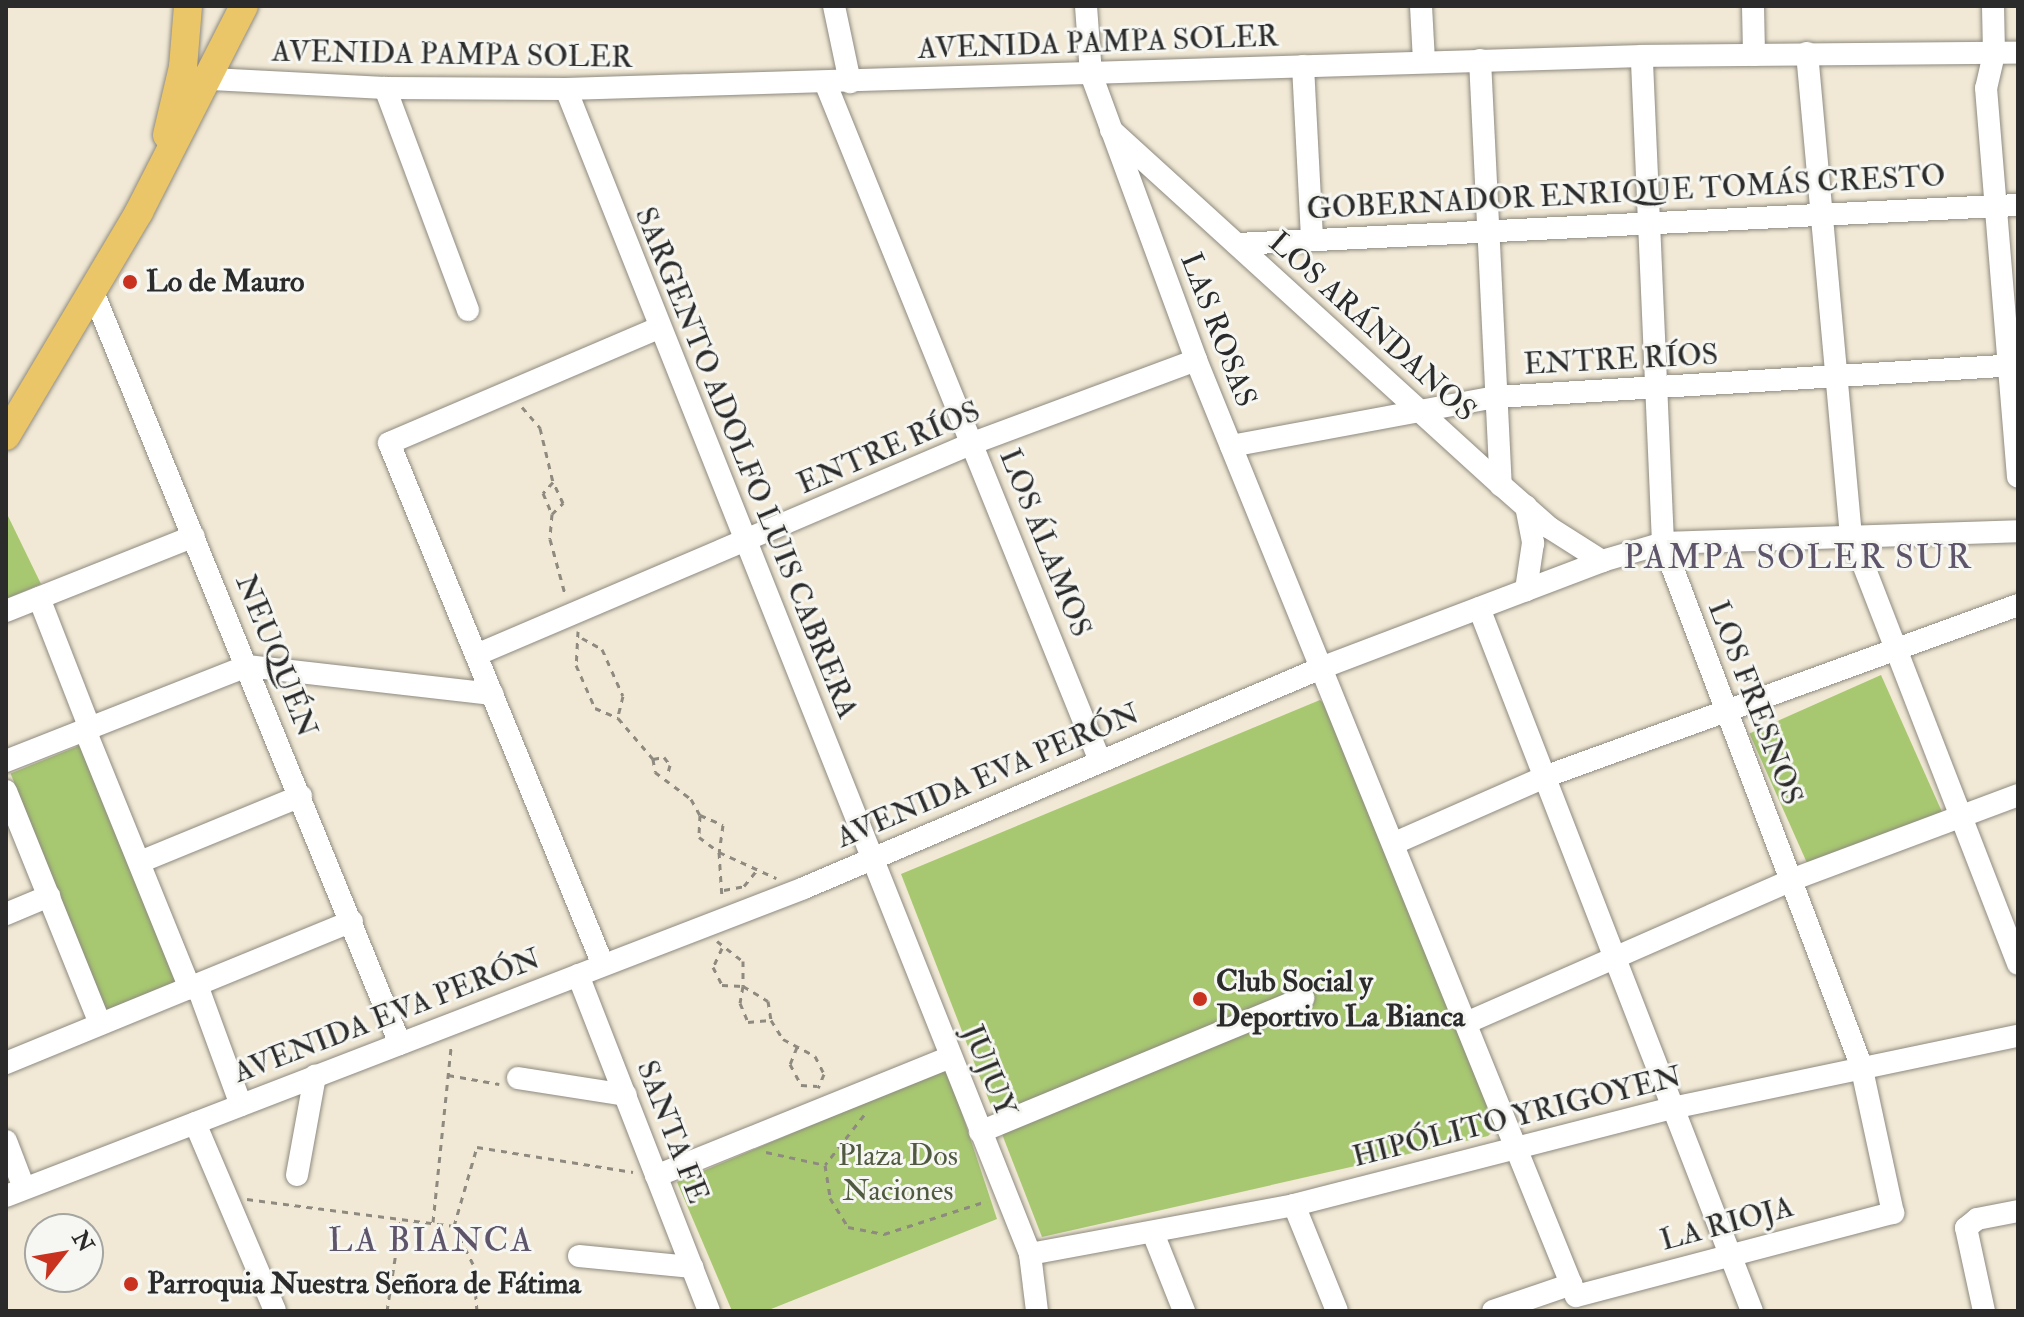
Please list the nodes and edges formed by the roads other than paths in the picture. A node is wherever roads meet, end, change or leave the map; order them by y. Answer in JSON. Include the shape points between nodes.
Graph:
{"nodes":[{"id":1,"x":188,"y":6,"type":"edge"},
{"id":2,"x":244,"y":6,"type":"edge"},
{"id":3,"x":834,"y":6,"type":"edge"},
{"id":4,"x":1086,"y":6,"type":"edge"},
{"id":5,"x":1421,"y":6,"type":"edge"},
{"id":6,"x":1753,"y":6,"type":"edge"},
{"id":7,"x":1993,"y":6,"type":"edge"},
{"id":8,"x":1807,"y":53,"type":"junction"},
{"id":9,"x":2018,"y":53,"type":"edge"},
{"id":10,"x":1994,"y":54,"type":"junction"},
{"id":11,"x":1754,"y":55,"type":"junction"},
{"id":12,"x":1642,"y":56,"type":"junction"},
{"id":13,"x":1480,"y":60,"type":"junction"},
{"id":14,"x":1424,"y":62,"type":"junction"},
{"id":15,"x":1303,"y":66,"type":"junction"},
{"id":16,"x":1091,"y":74,"type":"junction"},
{"id":17,"x":193,"y":78,"type":"junction"},
{"id":18,"x":825,"y":82,"type":"junction"},
{"id":19,"x":850,"y":82,"type":"junction"},
{"id":20,"x":385,"y":88,"type":"junction"},
{"id":21,"x":566,"y":89,"type":"junction"},
{"id":22,"x":1108,"y":127,"type":"junction"},
{"id":23,"x":1993,"y":205,"type":"junction"},
{"id":24,"x":2018,"y":205,"type":"edge"},
{"id":25,"x":1823,"y":214,"type":"junction"},
{"id":26,"x":1645,"y":223,"type":"junction"},
{"id":27,"x":1489,"y":230,"type":"junction"},
{"id":28,"x":1312,"y":238,"type":"junction"},
{"id":29,"x":1237,"y":244,"type":"junction"},
{"id":30,"x":93,"y":292,"type":"junction"},
{"id":31,"x":468,"y":310,"type":"dead end"},
{"id":32,"x":659,"y":328,"type":"junction"},
{"id":33,"x":1196,"y":360,"type":"junction"},
{"id":34,"x":2013,"y":366,"type":"edge"},
{"id":35,"x":1839,"y":378,"type":"junction"},
{"id":36,"x":1653,"y":387,"type":"junction"},
{"id":37,"x":1496,"y":397,"type":"junction"},
{"id":38,"x":1417,"y":409,"type":"junction"},
{"id":39,"x":6,"y":436,"type":"edge"},
{"id":40,"x":973,"y":443,"type":"junction"},
{"id":41,"x":1231,"y":446,"type":"junction"},
{"id":42,"x":2018,"y":477,"type":"edge"},
{"id":43,"x":1501,"y":485,"type":"junction"},
{"id":44,"x":1526,"y":506,"type":"junction"},
{"id":45,"x":2018,"y":531,"type":"edge"},
{"id":46,"x":1851,"y":533,"type":"junction"},
{"id":47,"x":194,"y":536,"type":"junction"},
{"id":48,"x":743,"y":542,"type":"junction"},
{"id":49,"x":1663,"y":543,"type":"junction"},
{"id":50,"x":1602,"y":561,"type":"junction"},
{"id":51,"x":1526,"y":590,"type":"junction"},
{"id":52,"x":39,"y":598,"type":"junction"},
{"id":53,"x":2018,"y":605,"type":"edge"},
{"id":54,"x":1479,"y":608,"type":"junction"},
{"id":55,"x":6,"y":611,"type":"edge"},
{"id":56,"x":1895,"y":649,"type":"junction"},
{"id":57,"x":476,"y":655,"type":"junction"},
{"id":58,"x":247,"y":666,"type":"junction"},
{"id":59,"x":1321,"y":668,"type":"junction"},
{"id":60,"x":492,"y":694,"type":"junction"},
{"id":61,"x":1726,"y":711,"type":"junction"},
{"id":62,"x":88,"y":730,"type":"junction"},
{"id":63,"x":6,"y":761,"type":"edge"},
{"id":64,"x":1100,"y":761,"type":"junction"},
{"id":65,"x":1547,"y":776,"type":"junction"},
{"id":66,"x":6,"y":791,"type":"edge"},
{"id":67,"x":2018,"y":795,"type":"edge"},
{"id":68,"x":301,"y":796,"type":"junction"},
{"id":69,"x":1962,"y":818,"type":"junction"},
{"id":70,"x":1395,"y":843,"type":"junction"},
{"id":71,"x":871,"y":857,"type":"junction"},
{"id":72,"x":140,"y":862,"type":"junction"},
{"id":73,"x":1791,"y":880,"type":"junction"},
{"id":74,"x":49,"y":896,"type":"junction"},
{"id":75,"x":6,"y":914,"type":"edge"},
{"id":76,"x":352,"y":921,"type":"junction"},
{"id":77,"x":1618,"y":956,"type":"junction"},
{"id":78,"x":2018,"y":964,"type":"edge"},
{"id":79,"x":603,"y":965,"type":"junction"},
{"id":80,"x":578,"y":975,"type":"junction"},
{"id":81,"x":193,"y":986,"type":"junction"},
{"id":82,"x":1303,"y":998,"type":"dead end"},
{"id":83,"x":1466,"y":1023,"type":"junction"},
{"id":84,"x":100,"y":1024,"type":"junction"},
{"id":85,"x":2018,"y":1036,"type":"edge"},
{"id":86,"x":400,"y":1044,"type":"junction"},
{"id":87,"x":950,"y":1057,"type":"junction"},
{"id":88,"x":6,"y":1063,"type":"edge"},
{"id":89,"x":1861,"y":1065,"type":"junction"},
{"id":90,"x":315,"y":1076,"type":"junction"},
{"id":91,"x":518,"y":1078,"type":"road end"},
{"id":92,"x":626,"y":1095,"type":"junction"},
{"id":93,"x":241,"y":1105,"type":"junction"},
{"id":94,"x":1677,"y":1107,"type":"junction"},
{"id":95,"x":195,"y":1123,"type":"junction"},
{"id":96,"x":980,"y":1132,"type":"junction"},
{"id":97,"x":6,"y":1141,"type":"edge"},
{"id":98,"x":1515,"y":1145,"type":"junction"},
{"id":99,"x":297,"y":1175,"type":"dead end"},
{"id":100,"x":656,"y":1176,"type":"junction"},
{"id":101,"x":15,"y":1192,"type":"edge"},
{"id":102,"x":1294,"y":1205,"type":"junction"},
{"id":103,"x":2018,"y":1211,"type":"edge"},
{"id":104,"x":1893,"y":1213,"type":"joint"},
{"id":105,"x":1153,"y":1233,"type":"junction"},
{"id":106,"x":1731,"y":1252,"type":"junction"},
{"id":107,"x":1030,"y":1254,"type":"junction"},
{"id":108,"x":579,"y":1256,"type":"dead end"},
{"id":109,"x":692,"y":1267,"type":"junction"},
{"id":110,"x":1574,"y":1290,"type":"junction"},
{"id":111,"x":1035,"y":1310,"type":"edge"},
{"id":112,"x":275,"y":1311,"type":"edge"},
{"id":113,"x":709,"y":1311,"type":"edge"},
{"id":114,"x":1184,"y":1311,"type":"edge"},
{"id":115,"x":1337,"y":1311,"type":"edge"},
{"id":116,"x":1493,"y":1311,"type":"edge"},
{"id":117,"x":1752,"y":1311,"type":"edge"},
{"id":118,"x":1984,"y":1311,"type":"edge"}],
"edges":[{"from":1,"to":17,"type":"main road"},
{"from":2,"to":17,"type":"main road"},
{"from":3,"to":19,"type":"street"},
{"from":4,"to":16,"type":"street","name":"LAS ROSAS"},
{"from":5,"to":14,"type":"street"},
{"from":6,"to":11,"type":"street"},
{"from":7,"to":10,"type":"street"},
{"from":8,"to":10,"type":"street","name":"AVENIDA PAMPA SOLER"},
{"from":8,"to":11,"type":"street","name":"AVENIDA PAMPA SOLER"},
{"from":8,"to":25,"type":"street"},
{"from":9,"to":10,"type":"street","name":"AVENIDA PAMPA SOLER"},
{"from":10,"to":23,"type":"street","via":[[1986,88]]},
{"from":11,"to":12,"type":"street","name":"AVENIDA PAMPA SOLER"},
{"from":12,"to":13,"type":"street","name":"AVENIDA PAMPA SOLER"},
{"from":12,"to":26,"type":"street","name":"LOS FRESNOS"},
{"from":13,"to":14,"type":"street","name":"AVENIDA PAMPA SOLER"},
{"from":13,"to":27,"type":"street"},
{"from":14,"to":15,"type":"street","name":"AVENIDA PAMPA SOLER"},
{"from":15,"to":16,"type":"street","name":"AVENIDA PAMPA SOLER"},
{"from":15,"to":28,"type":"street"},
{"from":16,"to":19,"type":"street","name":"AVENIDA PAMPA SOLER"},
{"from":16,"to":22,"type":"street","name":"LAS ROSAS"},
{"from":17,"to":20,"type":"street","name":"AVENIDA PAMPA SOLER"},
{"from":17,"to":30,"type":"main road","via":[[159,166]]},
{"from":18,"to":19,"type":"street","name":"AVENIDA PAMPA SOLER"},
{"from":18,"to":21,"type":"street","name":"AVENIDA PAMPA SOLER"},
{"from":18,"to":40,"type":"street","name":"LOS ÁLAMOS"},
{"from":20,"to":21,"type":"street","name":"AVENIDA PAMPA SOLER"},
{"from":20,"to":31,"type":"street"},
{"from":21,"to":32,"type":"street","name":"SARGENTO ADOLFO LUIS CABRERA"},
{"from":22,"to":29,"type":"street","name":"LOS ARÁNDANOS"},
{"from":22,"to":33,"type":"street","name":"LAS ROSAS"},
{"from":23,"to":24,"type":"street","name":"GOBERNADOR ENRIQUE TOMÁS CRESTO"},
{"from":23,"to":25,"type":"street","name":"GOBERNADOR ENRIQUE TOMÁS CRESTO"},
{"from":23,"to":34,"type":"street"},
{"from":25,"to":26,"type":"street","name":"GOBERNADOR ENRIQUE TOMÁS CRESTO"},
{"from":25,"to":35,"type":"street"},
{"from":26,"to":27,"type":"street","name":"GOBERNADOR ENRIQUE TOMÁS CRESTO"},
{"from":26,"to":36,"type":"street","name":"LOS FRESNOS"},
{"from":27,"to":28,"type":"street","name":"GOBERNADOR ENRIQUE TOMÁS CRESTO"},
{"from":27,"to":37,"type":"street"},
{"from":28,"to":29,"type":"street","name":"GOBERNADOR ENRIQUE TOMÁS CRESTO"},
{"from":29,"to":38,"type":"street","name":"LOS ARÁNDANOS"},
{"from":30,"to":39,"type":"main road"},
{"from":30,"to":47,"type":"street","name":"NEUQUÉN"},
{"from":32,"to":48,"type":"street","name":"SARGENTO ADOLFO LUIS CABRERA"},
{"from":32,"to":57,"type":"street","via":[[389,443]]},
{"from":33,"to":40,"type":"street","name":"ENTRE RÍOS"},
{"from":33,"to":41,"type":"street","name":"LAS ROSAS"},
{"from":34,"to":35,"type":"street","name":"ENTRE RÍOS"},
{"from":34,"to":42,"type":"street"},
{"from":35,"to":36,"type":"street","name":"ENTRE RÍOS"},
{"from":35,"to":46,"type":"street"},
{"from":36,"to":37,"type":"street","name":"ENTRE RÍOS"},
{"from":36,"to":49,"type":"street","name":"LOS FRESNOS"},
{"from":37,"to":38,"type":"street","name":"ENTRE RÍOS"},
{"from":37,"to":43,"type":"street"},
{"from":38,"to":41,"type":"street","name":"ENTRE RÍOS"},
{"from":38,"to":43,"type":"street","name":"LOS ARÁNDANOS"},
{"from":40,"to":48,"type":"street","name":"ENTRE RÍOS"},
{"from":40,"to":64,"type":"street","name":"LOS ÁLAMOS"},
{"from":41,"to":59,"type":"street","name":"LAS ROSAS"},
{"from":43,"to":44,"type":"street","name":"LOS ARÁNDANOS"},
{"from":44,"to":50,"type":"street","name":"LOS ARÁNDANOS"},
{"from":44,"to":51,"type":"street","via":[[1533,543]]},
{"from":45,"to":46,"type":"street","name":"AVENIDA EVA PERÓN"},
{"from":46,"to":49,"type":"street","name":"AVENIDA EVA PERÓN"},
{"from":46,"to":56,"type":"street"},
{"from":47,"to":52,"type":"street"},
{"from":47,"to":58,"type":"street","name":"NEUQUÉN"},
{"from":48,"to":57,"type":"street","name":"ENTRE RÍOS"},
{"from":48,"to":71,"type":"street","name":"SARGENTO ADOLFO LUIS CABRERA"},
{"from":49,"to":50,"type":"street","name":"AVENIDA EVA PERÓN"},
{"from":49,"to":61,"type":"street","name":"LOS FRESNOS"},
{"from":50,"to":51,"type":"street","name":"AVENIDA EVA PERÓN"},
{"from":51,"to":54,"type":"street","name":"AVENIDA EVA PERÓN"},
{"from":52,"to":55,"type":"street"},
{"from":52,"to":62,"type":"street"},
{"from":53,"to":56,"type":"street"},
{"from":54,"to":59,"type":"street","name":"AVENIDA EVA PERÓN"},
{"from":54,"to":65,"type":"street"},
{"from":56,"to":61,"type":"street"},
{"from":56,"to":69,"type":"street"},
{"from":57,"to":60,"type":"street"},
{"from":58,"to":60,"type":"street"},
{"from":58,"to":62,"type":"street"},
{"from":58,"to":68,"type":"street","name":"NEUQUÉN"},
{"from":59,"to":64,"type":"street","name":"AVENIDA EVA PERÓN"},
{"from":59,"to":70,"type":"street","name":"LAS ROSAS"},
{"from":60,"to":79,"type":"street"},
{"from":61,"to":65,"type":"street"},
{"from":61,"to":73,"type":"street","name":"LOS FRESNOS"},
{"from":62,"to":63,"type":"street"},
{"from":62,"to":72,"type":"street"},
{"from":64,"to":71,"type":"street","name":"AVENIDA EVA PERÓN"},
{"from":65,"to":70,"type":"street"},
{"from":65,"to":77,"type":"street"},
{"from":66,"to":74,"type":"street"},
{"from":67,"to":69,"type":"street"},
{"from":68,"to":72,"type":"street"},
{"from":68,"to":76,"type":"street","name":"NEUQUÉN"},
{"from":69,"to":73,"type":"street"},
{"from":69,"to":78,"type":"street"},
{"from":70,"to":83,"type":"street","name":"LAS ROSAS"},
{"from":71,"to":79,"type":"street","name":"AVENIDA EVA PERÓN"},
{"from":71,"to":87,"type":"street","name":"JUJUY"},
{"from":72,"to":81,"type":"street"},
{"from":73,"to":77,"type":"street"},
{"from":73,"to":89,"type":"street","name":"LOS FRESNOS"},
{"from":74,"to":75,"type":"street"},
{"from":74,"to":84,"type":"street"},
{"from":76,"to":81,"type":"street"},
{"from":76,"to":86,"type":"street","name":"NEUQUÉN"},
{"from":77,"to":83,"type":"street"},
{"from":77,"to":94,"type":"street"},
{"from":79,"to":80,"type":"street","name":"AVENIDA EVA PERÓN"},
{"from":80,"to":86,"type":"street","name":"AVENIDA EVA PERÓN"},
{"from":80,"to":92,"type":"street","name":"SANTA FE"},
{"from":81,"to":84,"type":"street"},
{"from":81,"to":93,"type":"street"},
{"from":82,"to":96,"type":"street"},
{"from":83,"to":98,"type":"street","name":"LAS ROSAS"},
{"from":84,"to":88,"type":"street"},
{"from":85,"to":89,"type":"street","name":"HIPÓLITO YRIGOYEN"},
{"from":86,"to":90,"type":"street","name":"AVENIDA EVA PERÓN"},
{"from":87,"to":96,"type":"street","name":"JUJUY"},
{"from":87,"to":100,"type":"street"},
{"from":89,"to":94,"type":"street","name":"HIPÓLITO YRIGOYEN"},
{"from":89,"to":104,"type":"street","name":"LOS FRESNOS"},
{"from":90,"to":93,"type":"street","name":"AVENIDA EVA PERÓN"},
{"from":90,"to":99,"type":"street"},
{"from":91,"to":92,"type":"street"},
{"from":92,"to":100,"type":"street","name":"SANTA FE"},
{"from":93,"to":95,"type":"street","name":"AVENIDA EVA PERÓN"},
{"from":94,"to":98,"type":"street","name":"HIPÓLITO YRIGOYEN"},
{"from":94,"to":106,"type":"street"},
{"from":95,"to":101,"type":"street","name":"AVENIDA EVA PERÓN"},
{"from":95,"to":112,"type":"street"},
{"from":96,"to":107,"type":"street","name":"JUJUY"},
{"from":97,"to":101,"type":"street"},
{"from":98,"to":102,"type":"street","name":"HIPÓLITO YRIGOYEN"},
{"from":98,"to":110,"type":"street","name":"LAS ROSAS"},
{"from":100,"to":109,"type":"street","name":"SANTA FE"},
{"from":102,"to":105,"type":"street","name":"HIPÓLITO YRIGOYEN"},
{"from":102,"to":115,"type":"street"},
{"from":103,"to":118,"type":"street","via":[[1977,1219],[1966,1228]]},
{"from":104,"to":106,"type":"street","name":"LA RIOJA"},
{"from":105,"to":107,"type":"street","name":"HIPÓLITO YRIGOYEN"},
{"from":105,"to":114,"type":"street"},
{"from":106,"to":110,"type":"street","name":"LA RIOJA"},
{"from":106,"to":117,"type":"street"},
{"from":107,"to":111,"type":"street","name":"JUJUY"},
{"from":108,"to":109,"type":"street"},
{"from":109,"to":113,"type":"street","name":"SANTA FE"},
{"from":110,"to":116,"type":"street","name":"LA RIOJA"}]}
